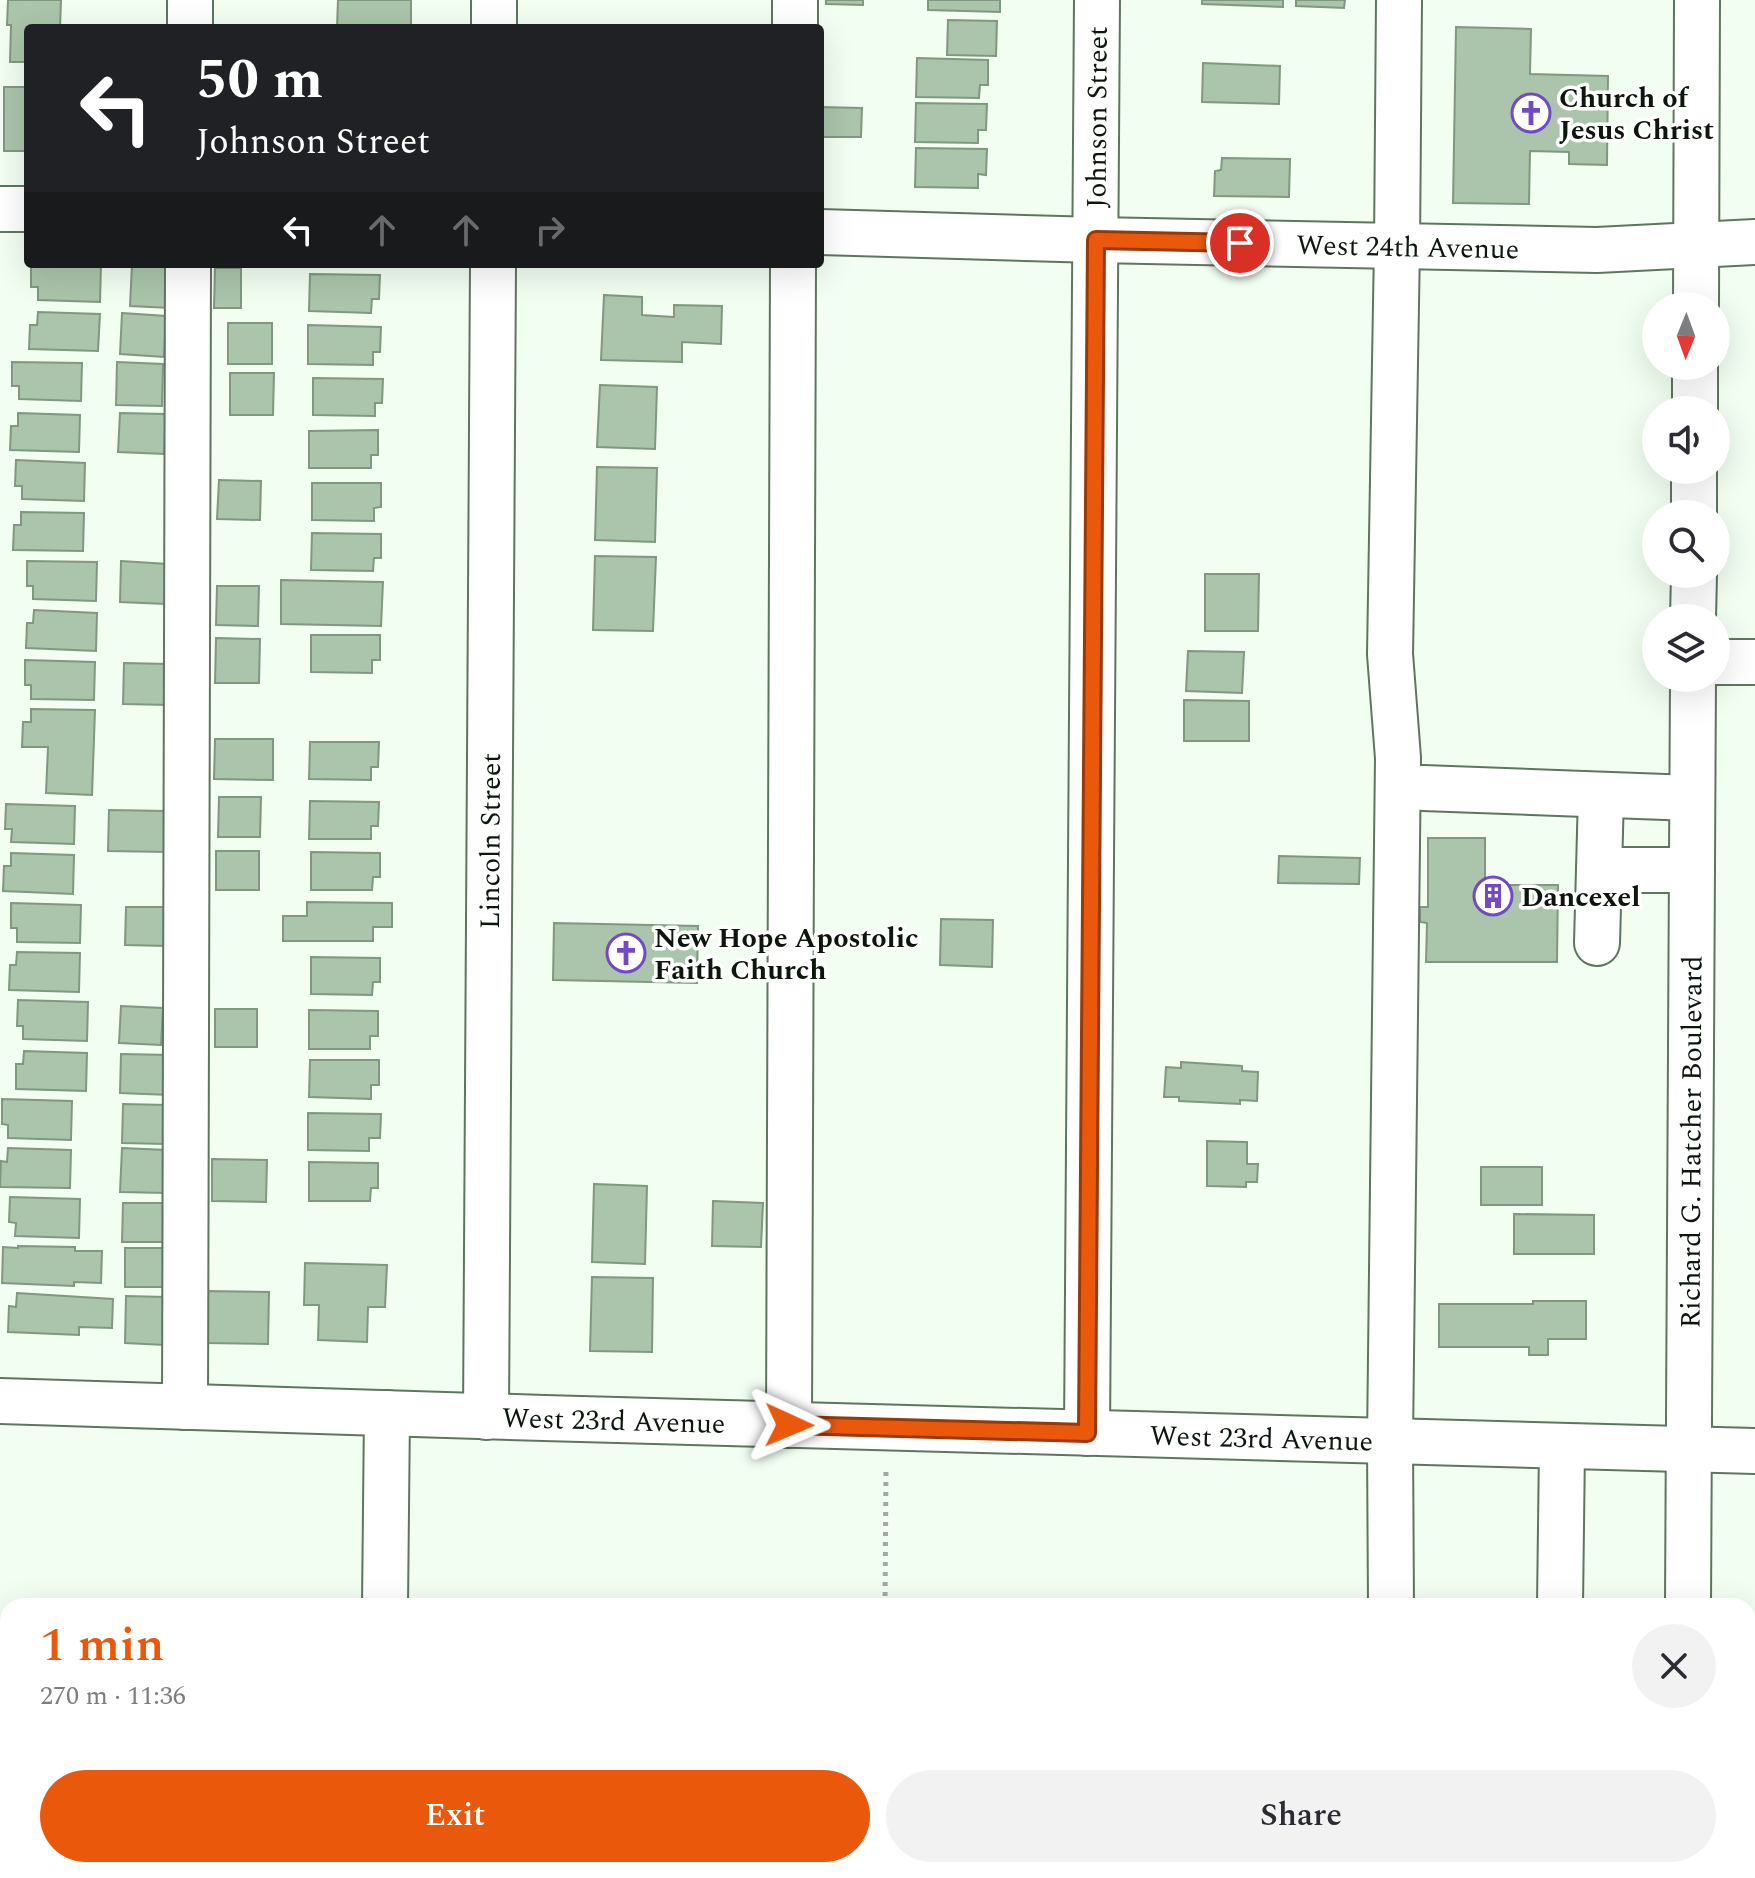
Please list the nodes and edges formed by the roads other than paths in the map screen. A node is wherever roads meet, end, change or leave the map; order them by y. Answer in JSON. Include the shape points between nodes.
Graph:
{"nodes":[{"id":1,"x":190,"y":0,"type":"edge"},
{"id":2,"x":494,"y":0,"type":"edge"},
{"id":3,"x":795,"y":0,"type":"edge"},
{"id":4,"x":1097,"y":0,"type":"edge"},
{"id":5,"x":1399,"y":0,"type":"edge"},
{"id":6,"x":1697,"y":0,"type":"edge"},
{"id":7,"x":190,"y":24,"type":"edge"},
{"id":8,"x":494,"y":24,"type":"edge"},
{"id":9,"x":795,"y":24,"type":"edge"},
{"id":10,"x":0,"y":209,"type":"edge"},
{"id":11,"x":24,"y":209,"type":"edge"},
{"id":12,"x":824,"y":232,"type":"edge"},
{"id":13,"x":1096,"y":240,"type":"junction"},
{"id":14,"x":1755,"y":242,"type":"edge"},
{"id":15,"x":1696,"y":245,"type":"junction"},
{"id":16,"x":1397,"y":246,"type":"junction"},
{"id":17,"x":188,"y":268,"type":"edge"},
{"id":18,"x":493,"y":268,"type":"edge"},
{"id":19,"x":793,"y":268,"type":"edge"},
{"id":20,"x":1696,"y":292,"type":"edge"},
{"id":21,"x":1730,"y":662,"type":"edge"},
{"id":22,"x":1755,"y":662,"type":"edge"},
{"id":23,"x":1693,"y":692,"type":"edge"},
{"id":24,"x":1423,"y":788,"type":"dead end"},
{"id":25,"x":1601,"y":795,"type":"junction"},
{"id":26,"x":1692,"y":798,"type":"junction"},
{"id":27,"x":1599,"y":870,"type":"junction"},
{"id":28,"x":1692,"y":870,"type":"junction"},
{"id":29,"x":1597,"y":943,"type":"dead end"},
{"id":30,"x":0,"y":1401,"type":"edge"},
{"id":31,"x":185,"y":1407,"type":"junction"},
{"id":32,"x":387,"y":1413,"type":"junction"},
{"id":33,"x":486,"y":1417,"type":"junction"},
{"id":34,"x":789,"y":1425,"type":"junction"},
{"id":35,"x":1087,"y":1433,"type":"junction"},
{"id":36,"x":1390,"y":1442,"type":"junction"},
{"id":37,"x":1562,"y":1447,"type":"junction"},
{"id":38,"x":1688,"y":1449,"type":"junction"},
{"id":39,"x":1755,"y":1451,"type":"edge"},
{"id":40,"x":385,"y":1598,"type":"edge"},
{"id":41,"x":1391,"y":1598,"type":"edge"},
{"id":42,"x":1560,"y":1598,"type":"edge"},
{"id":43,"x":1688,"y":1598,"type":"edge"}],
"edges":[{"from":1,"to":7,"type":"street"},
{"from":2,"to":8,"type":"street"},
{"from":3,"to":9,"type":"street"},
{"from":4,"to":13,"type":"street","name":"Johnson Street"},
{"from":5,"to":16,"type":"street"},
{"from":6,"to":15,"type":"street"},
{"from":10,"to":11,"type":"street"},
{"from":12,"to":13,"type":"street","name":"West 24th Avenue"},
{"from":13,"to":16,"type":"street","name":"West 24th Avenue"},
{"from":13,"to":35,"type":"street","name":"Johnson Street"},
{"from":14,"to":15,"type":"street","name":"West 24th Avenue"},
{"from":15,"to":16,"type":"street","name":"West 24th Avenue","via":[[1597,250]]},
{"from":15,"to":20,"type":"street"},
{"from":16,"to":36,"type":"street","via":[[1390,654],[1398,758]]},
{"from":17,"to":31,"type":"street"},
{"from":18,"to":33,"type":"street","name":"Lincoln Street"},
{"from":19,"to":34,"type":"street"},
{"from":21,"to":22,"type":"street"},
{"from":23,"to":26,"type":"street","name":"Richard G. Hatcher Boulevard"},
{"from":24,"to":25,"type":"street"},
{"from":25,"to":26,"type":"street"},
{"from":25,"to":27,"type":"street"},
{"from":26,"to":28,"type":"street","name":"Richard G. Hatcher Boulevard"},
{"from":27,"to":28,"type":"street"},
{"from":27,"to":29,"type":"street"},
{"from":28,"to":38,"type":"street","name":"Richard G. Hatcher Boulevard"},
{"from":30,"to":31,"type":"street","name":"West 23rd Avenue"},
{"from":31,"to":32,"type":"street","name":"West 23rd Avenue"},
{"from":32,"to":33,"type":"street","name":"West 23rd Avenue"},
{"from":32,"to":40,"type":"street"},
{"from":33,"to":34,"type":"street","name":"West 23rd Avenue"},
{"from":34,"to":35,"type":"street","name":"West 23rd Avenue"},
{"from":35,"to":36,"type":"street","name":"West 23rd Avenue"},
{"from":36,"to":37,"type":"street","name":"West 23rd Avenue"},
{"from":36,"to":41,"type":"street"},
{"from":37,"to":38,"type":"street","name":"West 23rd Avenue"},
{"from":37,"to":42,"type":"street"},
{"from":38,"to":39,"type":"street","name":"West 23rd Avenue"},
{"from":38,"to":43,"type":"street","name":"Richard G. Hatcher Boulevard"}]}
